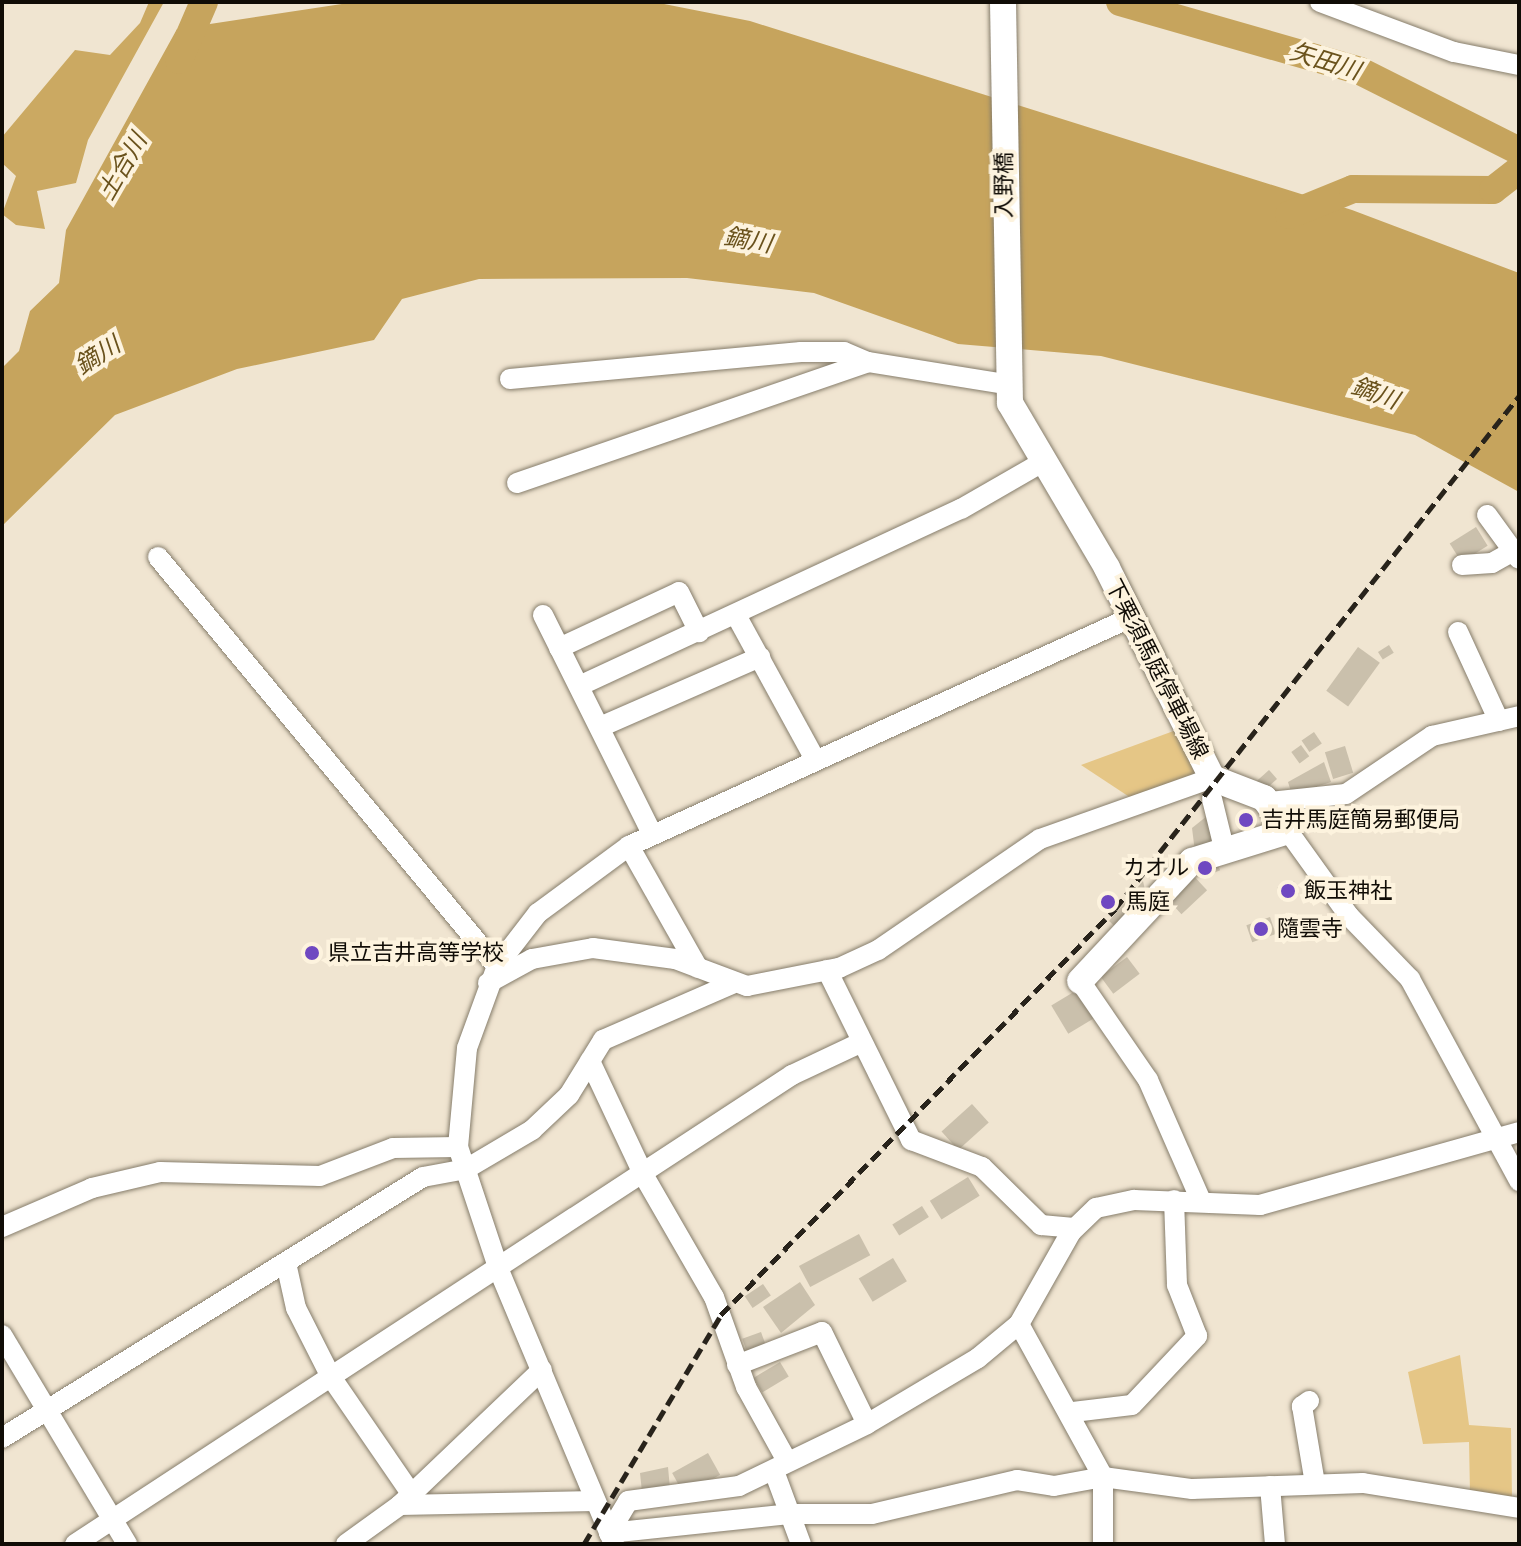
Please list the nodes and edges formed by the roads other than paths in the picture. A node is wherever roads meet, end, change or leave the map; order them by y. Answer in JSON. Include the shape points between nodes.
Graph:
{"nodes":[{"id":1,"x":1003,"y":2,"type":"edge"},
{"id":2,"x":1320,"y":2,"type":"edge"},
{"id":3,"x":1519,"y":65,"type":"edge"},
{"id":4,"x":868,"y":362,"type":"junction"},
{"id":5,"x":1005,"y":376,"type":"junction"},
{"id":6,"x":510,"y":379,"type":"dead end"},
{"id":7,"x":1041,"y":463,"type":"junction"},
{"id":8,"x":517,"y":483,"type":"dead end"},
{"id":9,"x":1487,"y":515,"type":"dead end"},
{"id":10,"x":1516,"y":556,"type":"edge"},
{"id":11,"x":158,"y":557,"type":"dead end"},
{"id":12,"x":1462,"y":565,"type":"dead end"},
{"id":13,"x":543,"y":615,"type":"dead end"},
{"id":14,"x":736,"y":615,"type":"junction"},
{"id":15,"x":1132,"y":617,"type":"junction"},
{"id":16,"x":699,"y":632,"type":"junction"},
{"id":17,"x":1458,"y":632,"type":"dead end"},
{"id":18,"x":559,"y":648,"type":"junction"},
{"id":19,"x":760,"y":657,"type":"junction"},
{"id":20,"x":579,"y":686,"type":"junction"},
{"id":21,"x":1509,"y":718,"type":"edge"},
{"id":22,"x":600,"y":727,"type":"junction"},
{"id":23,"x":815,"y":759,"type":"junction"},
{"id":24,"x":1212,"y":789,"type":"junction"},
{"id":25,"x":1270,"y":802,"type":"junction"},
{"id":26,"x":1288,"y":831,"type":"junction"},
{"id":27,"x":652,"y":834,"type":"junction"},
{"id":28,"x":629,"y":846,"type":"junction"},
{"id":29,"x":1224,"y":848,"type":"junction"},
{"id":30,"x":698,"y":968,"type":"junction"},
{"id":31,"x":827,"y":970,"type":"junction"},
{"id":32,"x":493,"y":974,"type":"junction"},
{"id":33,"x":1080,"y":981,"type":"joint"},
{"id":34,"x":732,"y":984,"type":"junction"},
{"id":35,"x":858,"y":1044,"type":"junction"},
{"id":36,"x":590,"y":1061,"type":"junction"},
{"id":37,"x":1519,"y":1132,"type":"edge"},
{"id":38,"x":1496,"y":1143,"type":"junction"},
{"id":39,"x":458,"y":1147,"type":"junction"},
{"id":40,"x":466,"y":1169,"type":"junction"},
{"id":41,"x":644,"y":1176,"type":"junction"},
{"id":42,"x":1519,"y":1181,"type":"edge"},
{"id":43,"x":1174,"y":1200,"type":"junction"},
{"id":44,"x":1201,"y":1201,"type":"junction"},
{"id":45,"x":2,"y":1227,"type":"edge"},
{"id":46,"x":1074,"y":1228,"type":"junction"},
{"id":47,"x":286,"y":1263,"type":"junction"},
{"id":48,"x":500,"y":1273,"type":"junction"},
{"id":49,"x":1019,"y":1324,"type":"junction"},
{"id":50,"x":2,"y":1335,"type":"edge"},
{"id":51,"x":737,"y":1365,"type":"junction"},
{"id":52,"x":542,"y":1370,"type":"junction"},
{"id":53,"x":331,"y":1377,"type":"junction"},
{"id":54,"x":1309,"y":1401,"type":"dead end"},
{"id":55,"x":46,"y":1411,"type":"junction"},
{"id":56,"x":1073,"y":1412,"type":"junction"},
{"id":57,"x":867,"y":1424,"type":"junction"},
{"id":58,"x":2,"y":1438,"type":"edge"},
{"id":59,"x":781,"y":1466,"type":"junction"},
{"id":60,"x":1103,"y":1477,"type":"junction"},
{"id":61,"x":1315,"y":1484,"type":"junction"},
{"id":62,"x":1270,"y":1486,"type":"junction"},
{"id":63,"x":406,"y":1500,"type":"junction"},
{"id":64,"x":595,"y":1501,"type":"junction"},
{"id":65,"x":1519,"y":1508,"type":"edge"},
{"id":66,"x":789,"y":1514,"type":"junction"},
{"id":67,"x":113,"y":1521,"type":"junction"},
{"id":68,"x":612,"y":1538,"type":"edge"},
{"id":69,"x":75,"y":1544,"type":"edge"},
{"id":70,"x":127,"y":1544,"type":"edge"},
{"id":71,"x":346,"y":1544,"type":"edge"},
{"id":72,"x":801,"y":1544,"type":"edge"},
{"id":73,"x":1103,"y":1544,"type":"edge"},
{"id":74,"x":1275,"y":1544,"type":"edge"}],
"edges":[{"from":1,"to":5,"type":"main road","name":"入野橋"},
{"from":2,"to":3,"type":"street","via":[[1454,52]]},
{"from":4,"to":5,"type":"street"},
{"from":4,"to":6,"type":"street","via":[[844,352],[801,352]]},
{"from":4,"to":8,"type":"street"},
{"from":5,"to":7,"type":"main road","name":"下栗須馬庭停車場線"},
{"from":7,"to":14,"type":"street"},
{"from":7,"to":15,"type":"main road","name":"下栗須馬庭停車場線"},
{"from":9,"to":10,"type":"street"},
{"from":10,"to":12,"type":"street"},
{"from":11,"to":32,"type":"street"},
{"from":13,"to":18,"type":"street"},
{"from":14,"to":16,"type":"street"},
{"from":14,"to":19,"type":"street"},
{"from":15,"to":23,"type":"street"},
{"from":15,"to":24,"type":"main road","name":"下栗須馬庭停車場線"},
{"from":16,"to":18,"type":"street","via":[[679,592]]},
{"from":16,"to":20,"type":"street"},
{"from":17,"to":21,"type":"street"},
{"from":18,"to":20,"type":"street"},
{"from":19,"to":22,"type":"street"},
{"from":19,"to":23,"type":"street"},
{"from":20,"to":22,"type":"street"},
{"from":21,"to":25,"type":"street","via":[[1432,736],[1346,794]]},
{"from":22,"to":27,"type":"street"},
{"from":23,"to":27,"type":"street"},
{"from":24,"to":25,"type":"main road","name":"下栗須馬庭停車場線"},
{"from":24,"to":29,"type":"street"},
{"from":24,"to":31,"type":"street","via":[[1040,839],[878,950]]},
{"from":25,"to":26,"type":"main road"},
{"from":26,"to":29,"type":"main road"},
{"from":26,"to":38,"type":"street","via":[[1349,916],[1410,979]]},
{"from":27,"to":28,"type":"street"},
{"from":28,"to":30,"type":"street"},
{"from":28,"to":32,"type":"street","via":[[538,913]]},
{"from":29,"to":33,"type":"main road","via":[[1177,873]]},
{"from":30,"to":32,"type":"street","via":[[593,948],[532,959]]},
{"from":30,"to":34,"type":"street"},
{"from":31,"to":34,"type":"street","via":[[766,986]]},
{"from":31,"to":35,"type":"street"},
{"from":32,"to":39,"type":"street","via":[[464,1060]]},
{"from":33,"to":44,"type":"street","via":[[1148,1080]]},
{"from":34,"to":36,"type":"street","via":[[603,1040]]},
{"from":35,"to":41,"type":"street","via":[[792,1075]]},
{"from":35,"to":46,"type":"street","via":[[911,1140],[982,1167],[1041,1225]]},
{"from":36,"to":40,"type":"street","via":[[569,1095],[532,1130]]},
{"from":36,"to":41,"type":"street"},
{"from":37,"to":38,"type":"street"},
{"from":38,"to":42,"type":"street"},
{"from":38,"to":44,"type":"street","via":[[1260,1205]]},
{"from":39,"to":40,"type":"street"},
{"from":39,"to":45,"type":"street","via":[[393,1148],[320,1176],[160,1172],[92,1188]]},
{"from":40,"to":47,"type":"street","via":[[423,1177]]},
{"from":40,"to":48,"type":"street"},
{"from":41,"to":48,"type":"street"},
{"from":41,"to":51,"type":"street","via":[[714,1297]]},
{"from":43,"to":44,"type":"street"},
{"from":43,"to":46,"type":"street","via":[[1111,1203]]},
{"from":43,"to":56,"type":"street","via":[[1177,1285],[1197,1336],[1132,1405]]},
{"from":46,"to":49,"type":"street"},
{"from":47,"to":53,"type":"street","via":[[296,1308]]},
{"from":47,"to":55,"type":"street"},
{"from":48,"to":52,"type":"street"},
{"from":48,"to":53,"type":"street"},
{"from":49,"to":56,"type":"street","via":[[1037,1366]]},
{"from":49,"to":57,"type":"street"},
{"from":50,"to":55,"type":"street"},
{"from":51,"to":57,"type":"street","via":[[822,1332]]},
{"from":51,"to":59,"type":"street"},
{"from":52,"to":63,"type":"street"},
{"from":52,"to":64,"type":"street"},
{"from":53,"to":63,"type":"street"},
{"from":53,"to":67,"type":"street"},
{"from":54,"to":61,"type":"street","via":[[1302,1406]]},
{"from":55,"to":58,"type":"street"},
{"from":55,"to":67,"type":"street"},
{"from":56,"to":60,"type":"street"},
{"from":57,"to":59,"type":"street"},
{"from":59,"to":66,"type":"street"},
{"from":59,"to":68,"type":"street","via":[[739,1486],[628,1501]]},
{"from":60,"to":62,"type":"street","via":[[1149,1487]]},
{"from":60,"to":66,"type":"street","via":[[1054,1486],[1017,1480],[872,1514]]},
{"from":60,"to":73,"type":"street"},
{"from":61,"to":62,"type":"street"},
{"from":61,"to":65,"type":"street","via":[[1363,1483]]},
{"from":62,"to":74,"type":"street"},
{"from":63,"to":64,"type":"street"},
{"from":63,"to":71,"type":"street"},
{"from":64,"to":68,"type":"street"},
{"from":66,"to":68,"type":"street"},
{"from":66,"to":72,"type":"street"},
{"from":67,"to":69,"type":"street"},
{"from":67,"to":70,"type":"street"}]}
